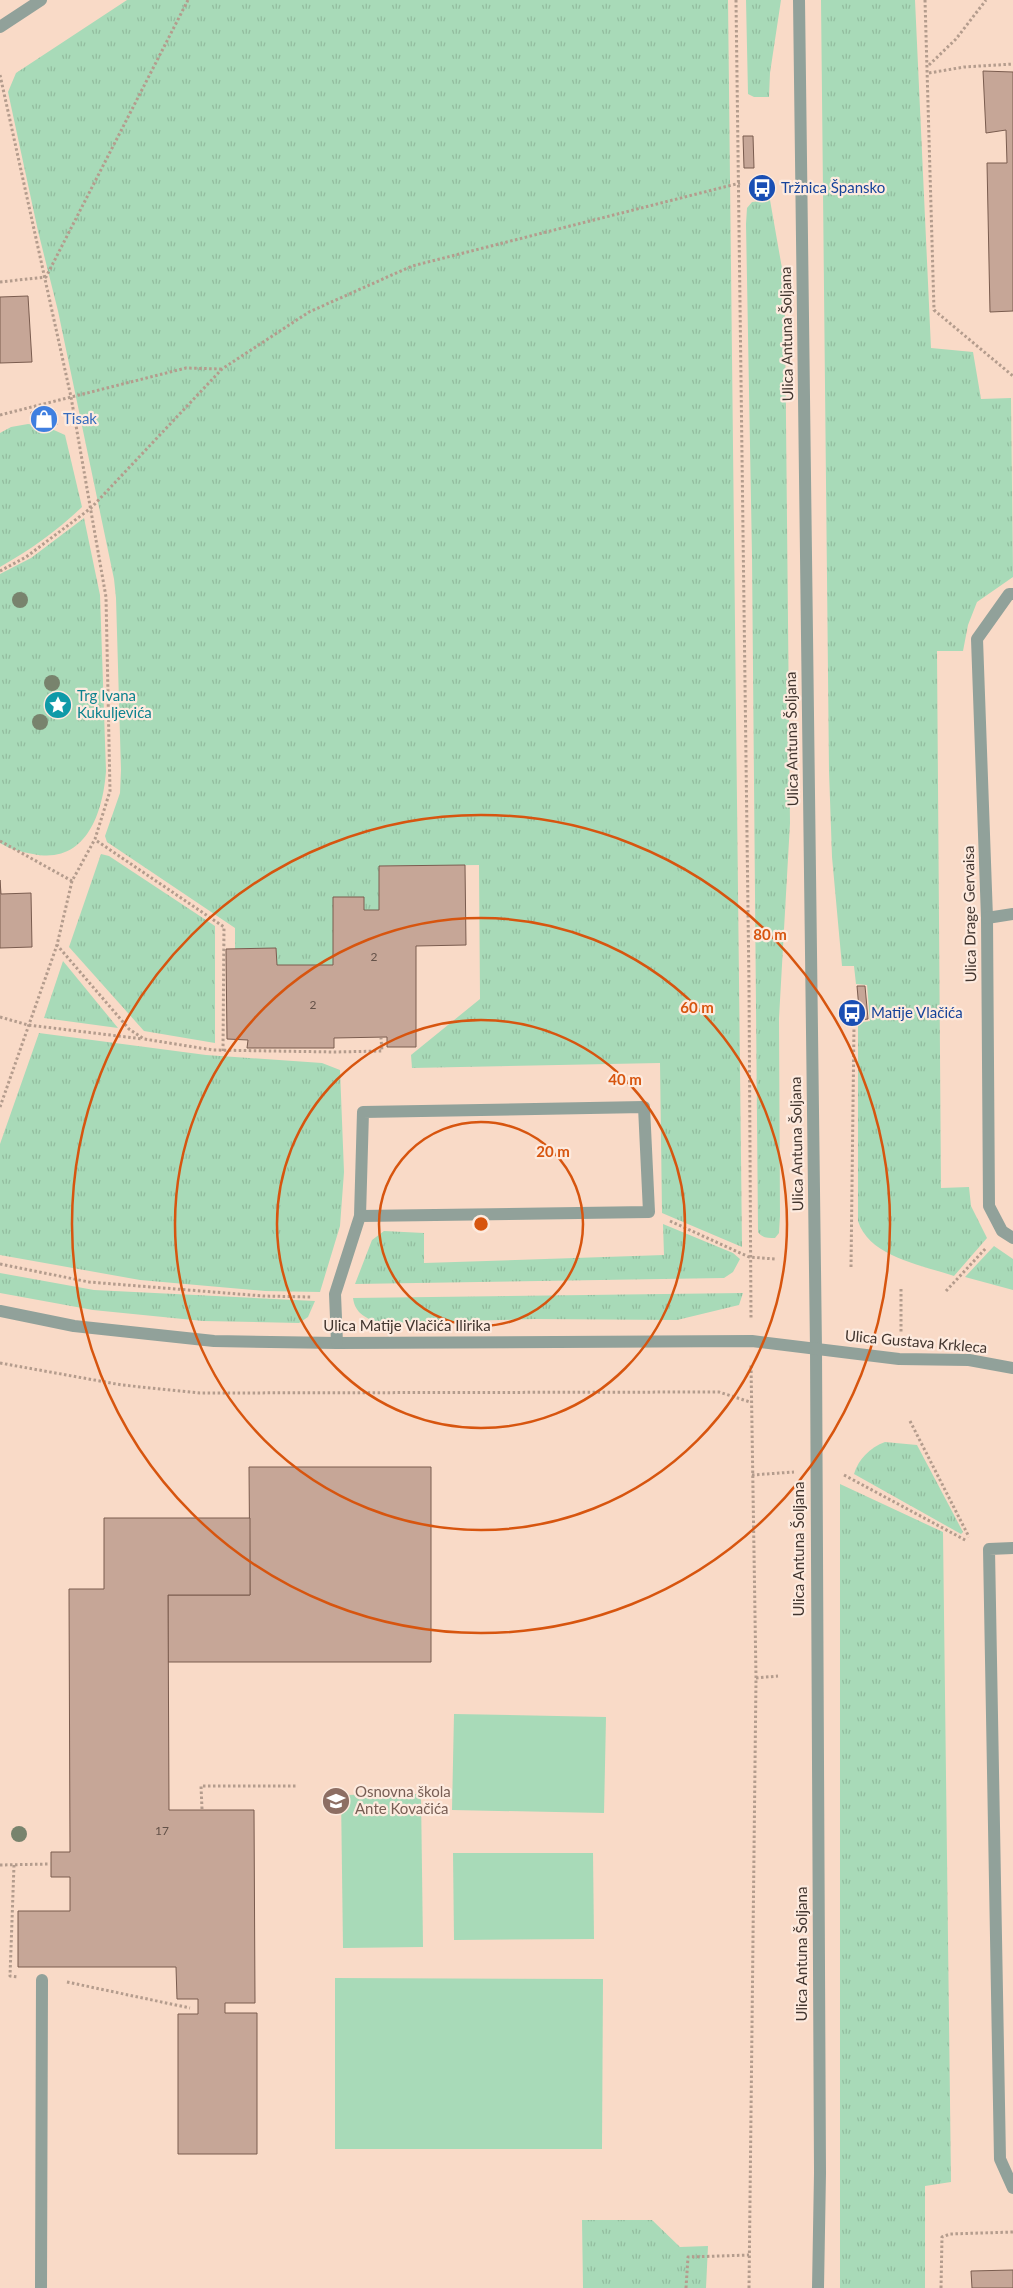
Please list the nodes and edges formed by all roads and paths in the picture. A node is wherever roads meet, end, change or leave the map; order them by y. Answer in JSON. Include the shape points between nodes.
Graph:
{"nodes":[{"id":1,"x":41,"y":0,"type":"edge"},
{"id":2,"x":188,"y":0,"type":"edge"},
{"id":3,"x":736,"y":0,"type":"edge"},
{"id":4,"x":799,"y":0,"type":"edge"},
{"id":5,"x":925,"y":0,"type":"edge"},
{"id":6,"x":986,"y":0,"type":"edge"},
{"id":7,"x":0,"y":26,"type":"edge"},
{"id":8,"x":1013,"y":64,"type":"edge"},
{"id":9,"x":928,"y":65,"type":"junction"},
{"id":10,"x":929,"y":73,"type":"junction"},
{"id":11,"x":0,"y":75,"type":"edge"},
{"id":12,"x":740,"y":183,"type":"junction"},
{"id":13,"x":46,"y":277,"type":"junction"},
{"id":14,"x":0,"y":282,"type":"edge"},
{"id":15,"x":222,"y":370,"type":"junction"},
{"id":16,"x":1013,"y":376,"type":"edge"},
{"id":17,"x":71,"y":397,"type":"junction"},
{"id":18,"x":0,"y":415,"type":"edge"},
{"id":19,"x":91,"y":508,"type":"junction"},
{"id":20,"x":0,"y":571,"type":"edge"},
{"id":21,"x":1013,"y":594,"type":"edge"},
{"id":22,"x":0,"y":841,"type":"edge"},
{"id":23,"x":97,"y":842,"type":"dead end"},
{"id":24,"x":72,"y":881,"type":"junction"},
{"id":25,"x":1013,"y":914,"type":"edge"},
{"id":26,"x":987,"y":918,"type":"junction"},
{"id":27,"x":57,"y":945,"type":"junction"},
{"id":28,"x":0,"y":1017,"type":"edge"},
{"id":29,"x":28,"y":1025,"type":"junction"},
{"id":30,"x":854,"y":1025,"type":"dead end"},
{"id":31,"x":381,"y":1038,"type":"dead end"},
{"id":32,"x":144,"y":1039,"type":"junction"},
{"id":33,"x":223,"y":1051,"type":"junction"},
{"id":34,"x":0,"y":1107,"type":"edge"},
{"id":35,"x":649,"y":1212,"type":"junction"},
{"id":36,"x":360,"y":1216,"type":"junction"},
{"id":37,"x":1013,"y":1238,"type":"edge"},
{"id":38,"x":991,"y":1242,"type":"dead end"},
{"id":39,"x":750,"y":1257,"type":"junction"},
{"id":40,"x":775,"y":1259,"type":"dead end"},
{"id":41,"x":0,"y":1264,"type":"edge"},
{"id":42,"x":851,"y":1268,"type":"dead end"},
{"id":43,"x":901,"y":1289,"type":"dead end"},
{"id":44,"x":946,"y":1292,"type":"dead end"},
{"id":45,"x":750,"y":1293,"type":"dead end"},
{"id":46,"x":316,"y":1297,"type":"dead end"},
{"id":47,"x":0,"y":1311,"type":"edge"},
{"id":48,"x":901,"y":1333,"type":"dead end"},
{"id":49,"x":337,"y":1343,"type":"junction"},
{"id":50,"x":816,"y":1349,"type":"junction"},
{"id":51,"x":0,"y":1363,"type":"edge"},
{"id":52,"x":1013,"y":1368,"type":"edge"},
{"id":53,"x":750,"y":1388,"type":"dead end"},
{"id":54,"x":750,"y":1402,"type":"junction"},
{"id":55,"x":910,"y":1421,"type":"dead end"},
{"id":56,"x":797,"y":1472,"type":"dead end"},
{"id":57,"x":844,"y":1474,"type":"dead end"},
{"id":58,"x":752,"y":1475,"type":"junction"},
{"id":59,"x":1013,"y":1548,"type":"edge"},
{"id":60,"x":778,"y":1676,"type":"dead end"},
{"id":61,"x":756,"y":1678,"type":"junction"},
{"id":62,"x":298,"y":1786,"type":"dead end"},
{"id":63,"x":202,"y":1810,"type":"dead end"},
{"id":64,"x":51,"y":1864,"type":"dead end"},
{"id":65,"x":0,"y":1865,"type":"edge"},
{"id":66,"x":14,"y":1865,"type":"junction"},
{"id":67,"x":42,"y":1980,"type":"junction"},
{"id":68,"x":190,"y":2008,"type":"dead end"},
{"id":69,"x":1013,"y":2188,"type":"edge"},
{"id":70,"x":1013,"y":2232,"type":"edge"},
{"id":71,"x":750,"y":2256,"type":"junction"},
{"id":72,"x":40,"y":2288,"type":"edge"},
{"id":73,"x":686,"y":2288,"type":"edge"},
{"id":74,"x":749,"y":2288,"type":"edge"},
{"id":75,"x":818,"y":2288,"type":"edge"},
{"id":76,"x":941,"y":2288,"type":"edge"}],
"edges":[{"from":1,"to":7,"type":"street"},
{"from":2,"to":13,"type":"path"},
{"from":3,"to":12,"type":"path"},
{"from":4,"to":50,"type":"street","name":"Ulica Antuna Šoljana"},
{"from":5,"to":9,"type":"path"},
{"from":6,"to":9,"type":"path","via":[[956,39]]},
{"from":8,"to":10,"type":"path"},
{"from":9,"to":10,"type":"path"},
{"from":10,"to":16,"type":"path","via":[[934,310]]},
{"from":11,"to":13,"type":"path"},
{"from":12,"to":15,"type":"path","via":[[412,266],[310,312]]},
{"from":12,"to":39,"type":"path"},
{"from":13,"to":14,"type":"path"},
{"from":13,"to":17,"type":"path"},
{"from":15,"to":17,"type":"path","via":[[186,368]]},
{"from":15,"to":19,"type":"path"},
{"from":17,"to":18,"type":"path"},
{"from":17,"to":19,"type":"path"},
{"from":19,"to":20,"type":"path","via":[[26,557]]},
{"from":19,"to":24,"type":"path","via":[[106,597],[110,791],[95,839]]},
{"from":21,"to":26,"type":"street","name":"Ulica Drage Gervaisa","via":[[1009,594],[977,639]]},
{"from":22,"to":24,"type":"path"},
{"from":23,"to":33,"type":"path","via":[[224,928]]},
{"from":24,"to":27,"type":"path"},
{"from":25,"to":26,"type":"street"},
{"from":26,"to":37,"type":"street","name":"Ulica Drage Gervaisa","via":[[989,1206],[1002,1231]]},
{"from":27,"to":29,"type":"path"},
{"from":27,"to":32,"type":"path","via":[[129,1029]]},
{"from":28,"to":29,"type":"path"},
{"from":29,"to":32,"type":"path"},
{"from":29,"to":34,"type":"path"},
{"from":30,"to":42,"type":"path"},
{"from":31,"to":33,"type":"path","via":[[382,1051]]},
{"from":32,"to":33,"type":"path"},
{"from":35,"to":36,"type":"street"},
{"from":35,"to":36,"type":"street","via":[[644,1107],[634,1107],[363,1112]]},
{"from":35,"to":39,"type":"path"},
{"from":36,"to":49,"type":"street","via":[[335,1294]]},
{"from":38,"to":44,"type":"path"},
{"from":39,"to":40,"type":"path"},
{"from":39,"to":45,"type":"path"},
{"from":41,"to":46,"type":"path","via":[[89,1282]]},
{"from":43,"to":48,"type":"path"},
{"from":47,"to":49,"type":"street","name":"Ulica Matije Vlačića Ilirika","via":[[74,1326],[214,1341]]},
{"from":49,"to":50,"type":"street","name":"Ulica Matije Vlačića Ilirika","via":[[752,1341]]},
{"from":50,"to":52,"type":"street","name":"Ulica Gustava Krkleca","via":[[899,1359],[969,1360]]},
{"from":50,"to":75,"type":"street","name":"Ulica Antuna Šoljana"},
{"from":51,"to":54,"type":"path","via":[[122,1385],[200,1393],[719,1392]]},
{"from":53,"to":54,"type":"path"},
{"from":54,"to":58,"type":"path"},
{"from":55,"to":57,"type":"path","via":[[972,1543]]},
{"from":56,"to":58,"type":"path"},
{"from":58,"to":61,"type":"path"},
{"from":59,"to":69,"type":"street","via":[[989,1549],[1000,2159]]},
{"from":60,"to":61,"type":"path"},
{"from":61,"to":71,"type":"path"},
{"from":62,"to":63,"type":"path","via":[[201,1786]]},
{"from":64,"to":66,"type":"path"},
{"from":65,"to":66,"type":"path"},
{"from":66,"to":67,"type":"path","via":[[10,1976]]},
{"from":67,"to":68,"type":"path","via":[[79,1983]]},
{"from":67,"to":72,"type":"street"},
{"from":70,"to":76,"type":"path","via":[[942,2237]]},
{"from":71,"to":73,"type":"path","via":[[688,2257]]},
{"from":71,"to":74,"type":"path"}]}
